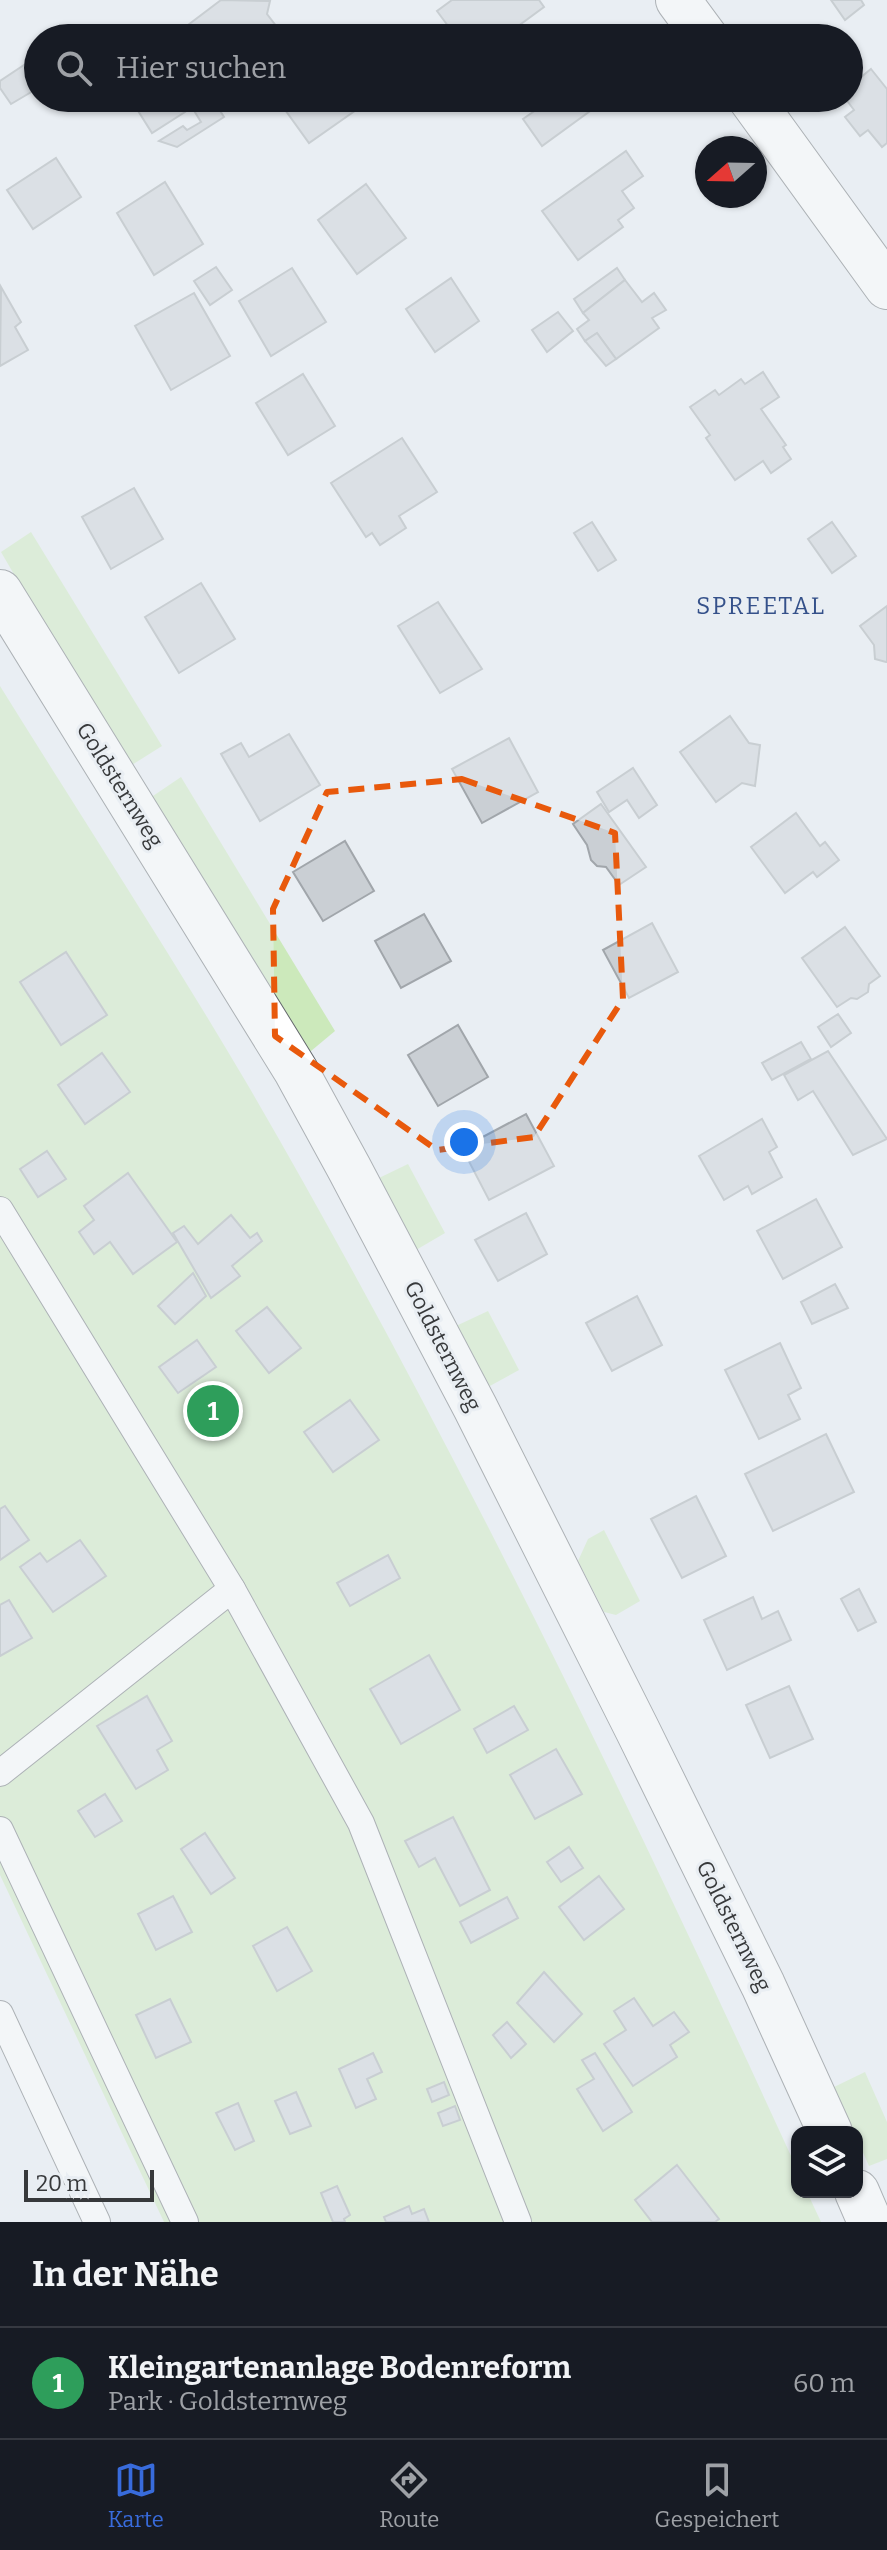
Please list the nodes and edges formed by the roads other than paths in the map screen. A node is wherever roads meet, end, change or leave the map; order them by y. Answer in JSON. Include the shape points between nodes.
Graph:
{"nodes":[{"id":1,"x":678,"y":0,"type":"edge"},
{"id":2,"x":696,"y":24,"type":"edge"},
{"id":3,"x":761,"y":112,"type":"edge"},
{"id":4,"x":879,"y":259,"type":"edge"},
{"id":5,"x":0,"y":592,"type":"edge"},
{"id":6,"x":0,"y":1210,"type":"edge"},
{"id":7,"x":232,"y":1589,"type":"junction"},
{"id":8,"x":0,"y":1773,"type":"edge"},
{"id":9,"x":0,"y":1830,"type":"edge"},
{"id":10,"x":0,"y":2014,"type":"edge"},
{"id":11,"x":827,"y":2126,"type":"edge"},
{"id":12,"x":860,"y":2198,"type":"edge"},
{"id":13,"x":97,"y":2222,"type":"edge"},
{"id":14,"x":185,"y":2222,"type":"edge"},
{"id":15,"x":518,"y":2222,"type":"edge"},
{"id":16,"x":870,"y":2222,"type":"edge"}],
"edges":[{"from":1,"to":2,"type":"street"},
{"from":3,"to":4,"type":"street"},
{"from":5,"to":11,"type":"street","name":"Goldsternweg","via":[[296,1071],[356,1180],[631,1716]]},
{"from":6,"to":7,"type":"lane"},
{"from":7,"to":8,"type":"lane"},
{"from":7,"to":15,"type":"lane","via":[[361,1823]]},
{"from":9,"to":14,"type":"lane"},
{"from":10,"to":13,"type":"lane"},
{"from":12,"to":16,"type":"street"}]}
